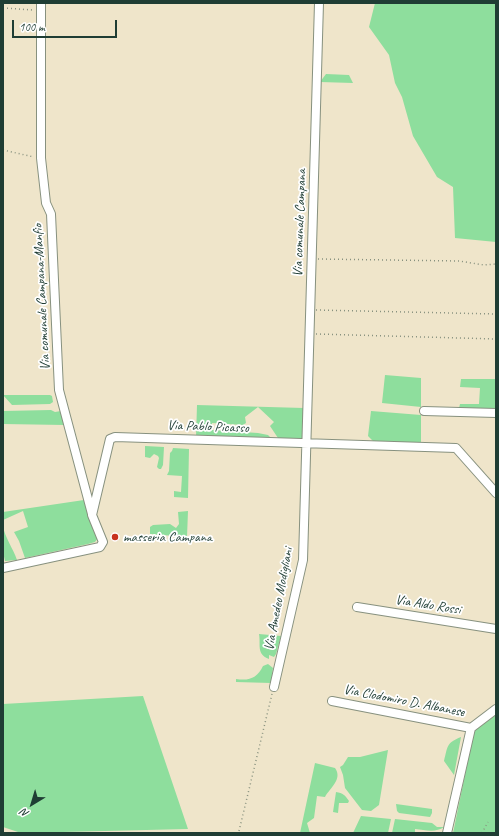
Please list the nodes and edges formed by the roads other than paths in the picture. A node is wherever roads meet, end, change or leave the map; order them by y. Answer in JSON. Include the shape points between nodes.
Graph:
{"nodes":[{"id":1,"x":319,"y":3,"type":"edge"},
{"id":2,"x":41,"y":7,"type":"edge"},
{"id":3,"x":424,"y":411,"type":"dead end"},
{"id":4,"x":496,"y":413,"type":"edge"},
{"id":5,"x":307,"y":444,"type":"junction"},
{"id":6,"x":496,"y":493,"type":"edge"},
{"id":7,"x":92,"y":515,"type":"junction"},
{"id":8,"x":3,"y":568,"type":"edge"},
{"id":9,"x":357,"y":607,"type":"dead end"},
{"id":10,"x":496,"y":629,"type":"edge"},
{"id":11,"x":274,"y":687,"type":"road end"},
{"id":12,"x":332,"y":701,"type":"dead end"},
{"id":13,"x":496,"y":708,"type":"edge"},
{"id":14,"x":471,"y":728,"type":"junction"},
{"id":15,"x":447,"y":833,"type":"edge"}],
"edges":[{"from":1,"to":5,"type":"street","name":"Via comunale Campana"},
{"from":2,"to":7,"type":"street","name":"Via comunale Campana-Manfio","via":[[41,158],[46,203],[51,214],[59,390]]},
{"from":3,"to":4,"type":"street"},
{"from":5,"to":6,"type":"street","name":"Via Pablo Picasso","via":[[456,448]]},
{"from":5,"to":7,"type":"street","name":"Via Pablo Picasso","via":[[115,437],[110,439]]},
{"from":5,"to":11,"type":"street","name":"Via Amedeo Modigliani","via":[[303,560]]},
{"from":7,"to":8,"type":"street","via":[[103,542],[100,547]]},
{"from":9,"to":10,"type":"street","name":"Via Aldo Rossi"},
{"from":12,"to":14,"type":"street","name":"Via Clodomiro D. Albanese"},
{"from":13,"to":14,"type":"street"},
{"from":14,"to":15,"type":"street"}]}
